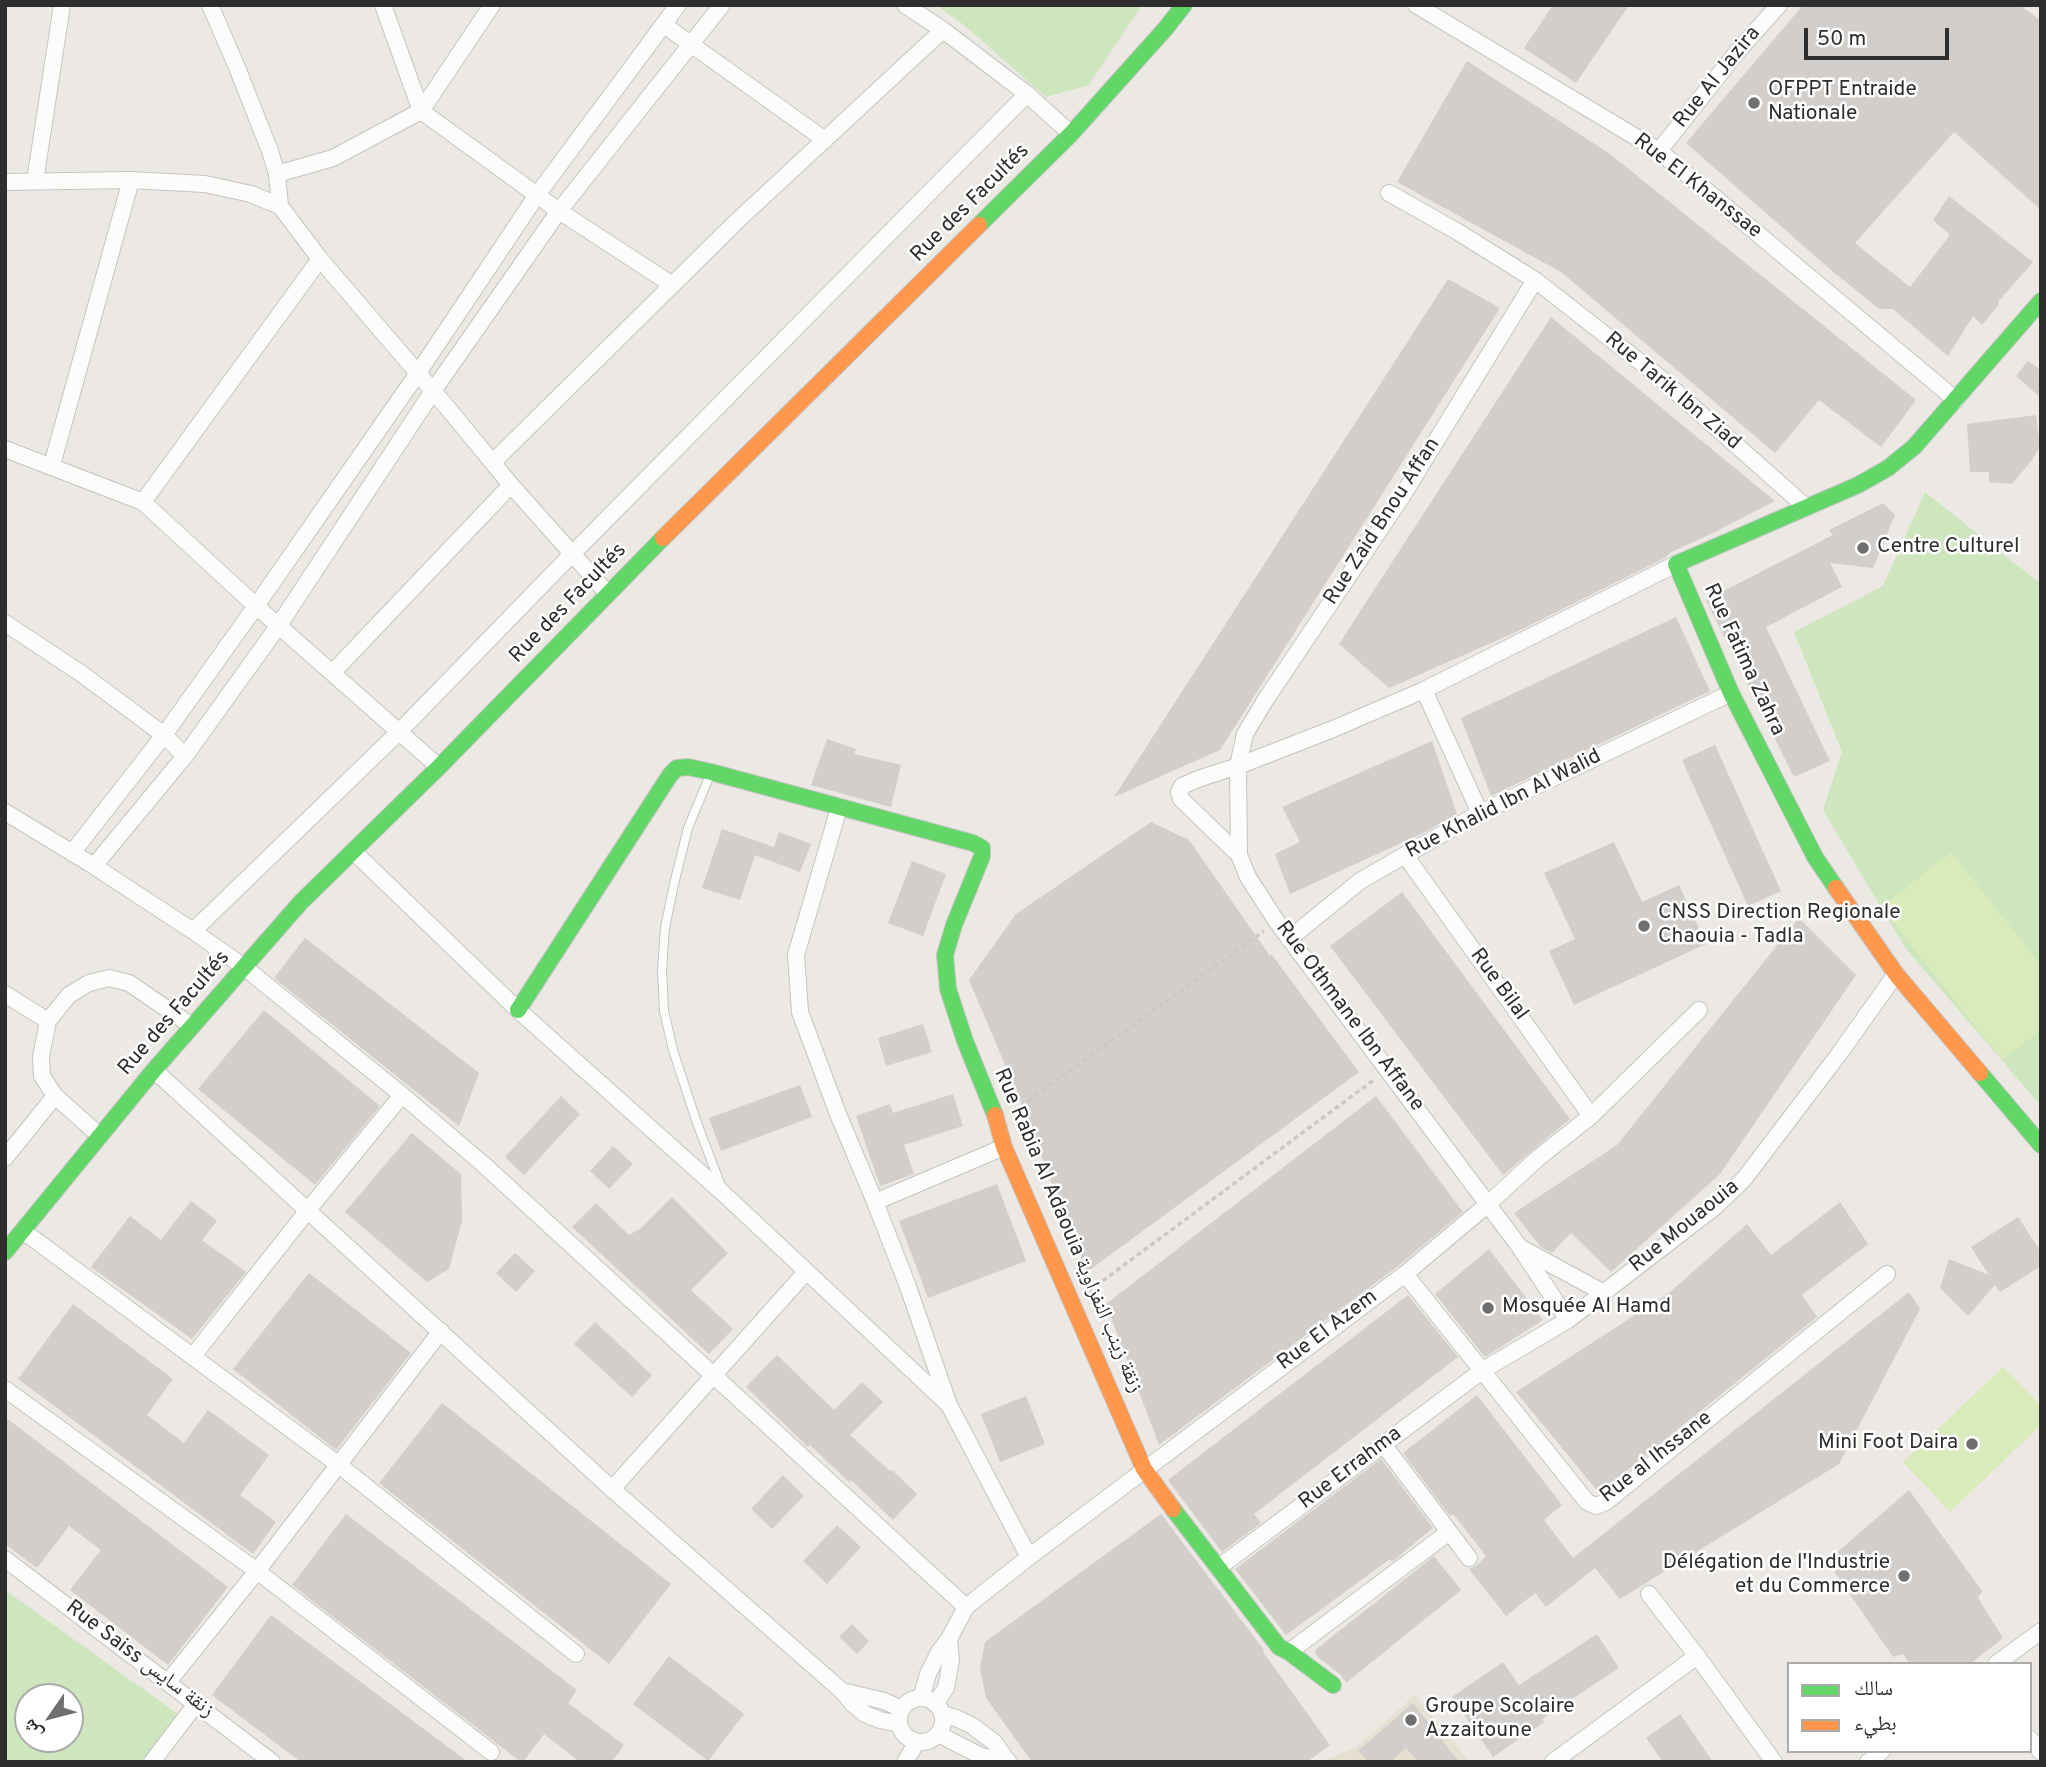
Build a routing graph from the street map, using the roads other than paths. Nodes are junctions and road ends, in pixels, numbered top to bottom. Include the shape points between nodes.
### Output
1 (62, 5) edge
2 (210, 5) edge
3 (383, 5) edge
4 (492, 5) edge
5 (678, 5) edge
6 (722, 5) edge
7 (905, 5) edge
8 (1184, 5) edge
9 (1416, 5) edge
10 (1779, 5) edge
11 (664, 24) junction
12 (943, 30) junction
13 (693, 44) junction
14 (1027, 94) junction
15 (421, 111) junction
16 (1071, 134) junction
17 (825, 140) junction
18 (1659, 151) junction
19 (277, 174) junction
20 (131, 180) junction
21 (35, 181) junction
22 (5, 182) edge
23 (1389, 193) dead end
24 (537, 195) junction
25 (280, 206) junction
26 (559, 211) junction
27 (320, 259) junction
28 (1535, 280) junction
29 (671, 284) junction
30 (2041, 301) edge
31 (418, 373) junction
32 (433, 391) junction
33 (1956, 400) junction
34 (5, 449) edge
35 (493, 462) junction
36 (52, 465) junction
37 (511, 485) junction
38 (143, 502) junction
39 (1806, 507) junction
40 (573, 553) junction
41 (1676, 564) junction
42 (608, 594) junction
43 (256, 606) junction
44 (5, 624) edge
45 (279, 625) junction
46 (333, 672) junction
47 (1424, 690) junction
48 (1731, 693) junction
49 (399, 732) junction
50 (164, 735) junction
51 (185, 756) junction
52 (1238, 766) junction
53 (439, 767) junction
54 (711, 772) junction
55 (839, 808) junction
56 (5, 812) edge
57 (1480, 813) junction
58 (353, 851) junction
59 (72, 853) junction
60 (1239, 855) junction
61 (1405, 855) junction
62 (94, 866) junction
63 (193, 931) junction
64 (1289, 939) junction
65 (244, 967) junction
66 (1896, 974) junction
67 (5, 994) edge
68 (518, 1010) junction
69 (1699, 1010) dead end
70 (48, 1021) junction
71 (192, 1026) junction
72 (153, 1070) junction
73 (402, 1095) junction
74 (55, 1096) junction
75 (1591, 1116) junction
76 (100, 1136) junction
77 (2041, 1145) edge
78 (1004, 1147) junction
79 (5, 1158) edge
80 (724, 1194) junction
81 (875, 1202) junction
82 (1487, 1205) junction
83 (308, 1210) junction
84 (23, 1231) junction
85 (1519, 1246) junction
86 (5, 1252) edge
87 (806, 1272) junction
88 (1405, 1274) junction
89 (1887, 1274) dead end
90 (1604, 1293) junction
91 (1568, 1320) junction
92 (441, 1331) junction
93 (193, 1356) junction
94 (1483, 1370) junction
95 (713, 1375) junction
96 (5, 1390) edge
97 (949, 1405) junction
98 (1383, 1444) junction
99 (339, 1465) junction
100 (1144, 1469) junction
101 (612, 1489) junction
102 (1449, 1532) junction
103 (1028, 1557) junction
104 (1469, 1558) dead end
105 (5, 1559) edge
106 (1218, 1568) junction
107 (257, 1571) junction
108 (1649, 1594) dead end
109 (966, 1606) junction
110 (2041, 1631) edge
111 (1289, 1652) junction
112 (576, 1654) dead end
113 (1697, 1656) junction
114 (1999, 1662) edge
115 (168, 1682) junction
116 (1333, 1685) dead end
117 (196, 1703) junction
118 (933, 1705) junction
119 (900, 1716) junction
120 (938, 1734) junction
121 (917, 1742) junction
122 (491, 1752) dead end
123 (1008, 1761) edge
124 (152, 1762) edge
125 (272, 1762) edge
126 (905, 1762) edge
127 (1553, 1762) edge
128 (1774, 1762) edge

1 - 21 street
2 - 19 street
3 - 15 street
4 - 15 street
5 - 11 street
6 - 13 street
7 - 12 street
8 - 16 street, Rue des Facultés
9 - 18 street, Rue El Khanssae
10 - 18 street, Rue Al Jazira
11 - 13 street
11 - 24 street
12 - 14 street
12 - 17 street
13 - 17 street
13 - 26 street
14 - 16 street
14 - 40 street
15 - 19 street via 333,158
15 - 24 street
16 - 42 street, Rue des Facultés
17 - 29 street
18 - 33 street, Rue El Khanssae
19 - 25 street
20 - 21 street
20 - 25 street via 205,184
20 - 36 street
21 - 22 street
23 - 28 street, Rue Tarik Ibn Ziad
24 - 26 street
24 - 31 street
25 - 27 street
26 - 29 street
26 - 32 street
27 - 31 street
27 - 38 street
28 - 39 street, Rue Tarik Ibn Ziad via 1658,376
28 - 52 street, Rue Zaid Bnou Affan via 1401,498 1266,699 1245,734
29 - 35 street
30 - 33 street
31 - 32 street
31 - 43 street
32 - 35 street
32 - 45 street
33 - 39 street via 1914,447 1888,468
34 - 36 street
35 - 37 street
36 - 38 street
37 - 40 street
37 - 46 street
38 - 43 street
39 - 41 street
40 - 42 street
40 - 49 street
41 - 47 street
41 - 48 street, Rue Fatima Zahra
42 - 53 street, Rue des Facultés
43 - 45 street
43 - 50 street
44 - 50 street
45 - 46 street
45 - 51 street
46 - 49 street
47 - 52 street
47 - 57 street
48 - 57 street, Rue Khalid Ibn Al Walid
48 - 66 street, Rue Fatima Zahra via 1815,856
49 - 53 street
49 - 63 street
50 - 51 street
50 - 59 street
51 - 62 street
52 - 60 street, Rue Othmane Ibn Affane
52 - 60 street via 1182,786 1179,792
53 - 58 street, Rue des Facultés
54 - 55 street
54 - 68 street via 688,767 677,768 670,775
54 - 80 lane via 688,828 674,884 662,970 664,1011 673,1050
55 - 78 street, Rue Rabia Al Adaouia زنقة زينب النفزاوية via 982,848 945,955 948,989
55 - 81 street via 796,955 800,1012
56 - 59 street
57 - 61 street, Rue Khalid Ibn Al Walid
58 - 65 street, Rue des Facultés
58 - 68 street
59 - 62 street
60 - 64 street, Rue Othmane Ibn Affane via 1248,877
61 - 64 street, Rue Khalid Ibn Al Walid via 1360,881
61 - 75 street, Rue Bilal
62 - 63 street
63 - 65 street
64 - 82 street, Rue Othmane Ibn Affane
65 - 71 street, Rue des Facultés
65 - 73 street
66 - 77 street, Rue Fatima Zahra
66 - 90 street, Rue Mouaouia via 1744,1179
67 - 70 street
68 - 80 street
69 - 75 street, Rue El Azem
70 - 71 street via 69,995 109,978 130,983
70 - 74 street via 42,1076
71 - 72 street, Rue des Facultés
72 - 76 street, Rue des Facultés
72 - 83 street
73 - 83 street
73 - 95 street
74 - 76 street
74 - 79 street
75 - 82 street, Rue El Azem
76 - 84 street, Rue des Facultés
78 - 81 street
78 - 100 street, Rue Rabia Al Adaouia زنقة زينب النفزاوية
80 - 87 street
81 - 97 street
82 - 85 street, Rue Othmane Ibn Affane
82 - 88 street, Rue El Azem
83 - 92 street
83 - 93 street
84 - 86 street, Rue des Facultés
84 - 93 street
85 - 90 street, Rue Othmane Ibn Affane
85 - 91 street, Rue Othmane Ibn Affane
87 - 95 street
87 - 97 street
88 - 94 street, Rue al Ihssane
88 - 100 street, Rue El Azem
89 - 94 street, Rue al Ihssane via 1596,1506 1587,1502
90 - 91 street, Rue Mouaouia
91 - 94 street, Rue Mouaouia
92 - 99 street
92 - 101 street
93 - 99 street
94 - 98 street, Rue Errahma
95 - 101 street
95 - 109 street
96 - 107 street
97 - 103 street
98 - 102 street
98 - 106 street, Rue Errahma
99 - 107 street
99 - 112 street
100 - 103 street, Rue El Azem
100 - 106 street, Rue Rabia Al Adaouia زنقة زينب النفزاوية
101 - 119 street via 865,1714 880,1720
102 - 104 street
102 - 111 street
103 - 109 street, Rue El Azem
105 - 115 street, Rue Saiss زنقة سايس
106 - 111 street, Rue Rabia Al Adaouia زنقة زينب النفزاوية via 1270,1637
107 - 115 street
107 - 122 street
108 - 113 street
109 - 118 street, Rue El Azem via 949,1639 946,1688
110 - 114 street
111 - 116 street, Rue Rabia Al Adaouia زنقة زينب النفزاوية
113 - 127 street
113 - 128 street
115 - 117 street, Rue Saiss زنقة سايس
117 - 124 street
117 - 125 street, Rue Saiss زنقة سايس
118 - 119 street via 910,1701
118 - 120 street via 942,1725
118 - 123 street via 995,1742
119 - 121 street via 903,1732
120 - 121 street
120 - 123 street via 981,1756
121 - 126 street

